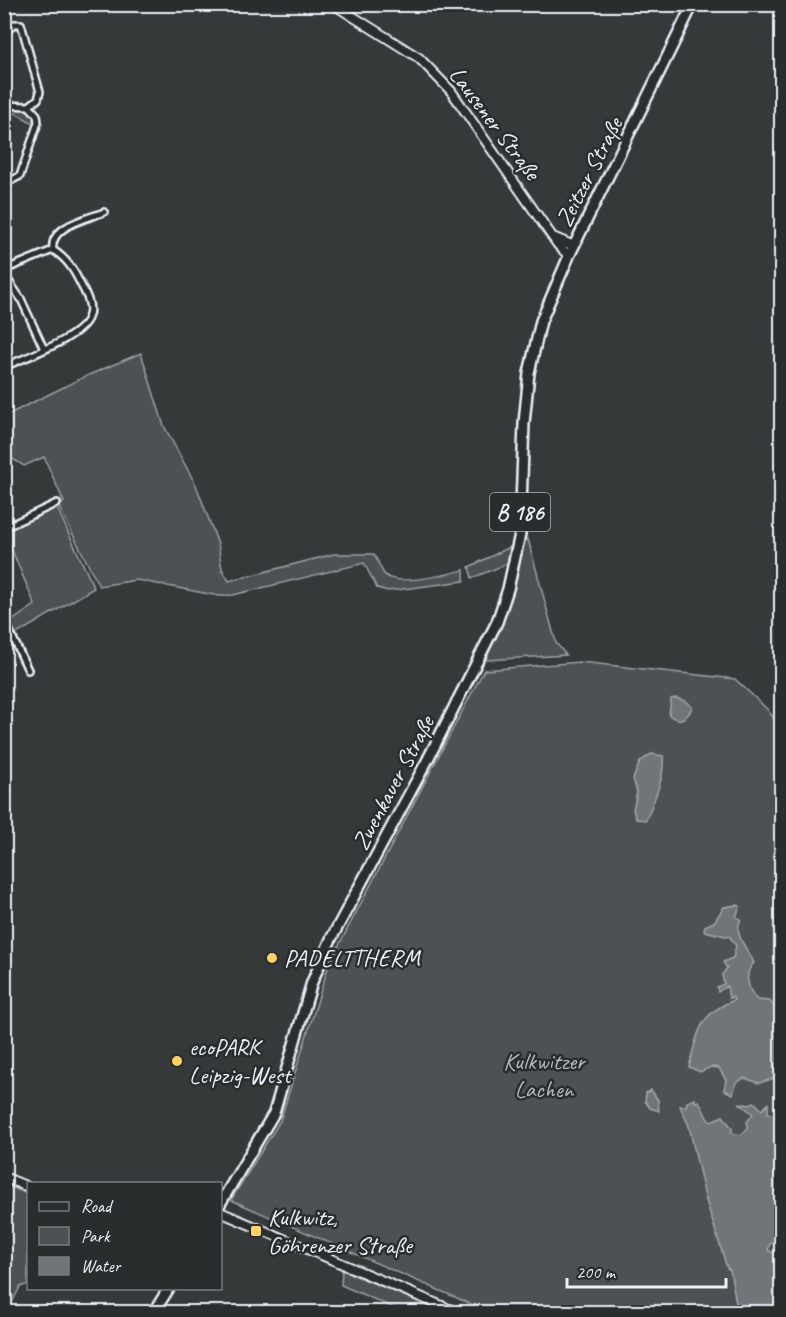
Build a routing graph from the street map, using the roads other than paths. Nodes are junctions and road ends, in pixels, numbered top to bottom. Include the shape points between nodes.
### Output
1 (333, 4) edge
2 (693, 4) edge
3 (4, 34) edge
4 (4, 105) edge
5 (29, 106) junction
6 (4, 184) edge
7 (104, 212) dead end
8 (555, 238) junction
9 (574, 246) junction
10 (53, 250) junction
11 (569, 256) junction
12 (4, 272) edge
13 (44, 349) junction
14 (532, 361) joint
15 (4, 367) edge
16 (57, 503) dead end
17 (4, 528) edge
18 (4, 619) edge
19 (28, 670) dead end
20 (4, 1176) edge
21 (27, 1186) edge
22 (222, 1201) edge
23 (222, 1213) edge
24 (168, 1290) edge
25 (154, 1312) edge
26 (456, 1312) edge

1 - 8 main road, Lausener Straße via 419,58 451,91
2 - 9 main road, Zeitzer Straße / B 186
3 - 5 street via 19,23 40,92
4 - 5 street
5 - 6 street via 38,122 32,143 20,176
7 - 10 street via 58,231 53,238
8 - 9 main road
8 - 11 main road, Lausener Straße
9 - 11 main road, Zeitzer Straße / B 186
10 - 12 street
10 - 13 street via 72,267 90,308 84,327
11 - 14 main road, Zeitzer Straße / B 186 via 541,321
12 - 13 street
13 - 15 street
14 - 22 main road, Zwenkauer Straße / B 186 via 522,451 520,534 504,605 476,666 331,939 309,990 282,1093
16 - 17 street
18 - 19 street
20 - 21 main road
23 - 26 main road
24 - 25 main road

